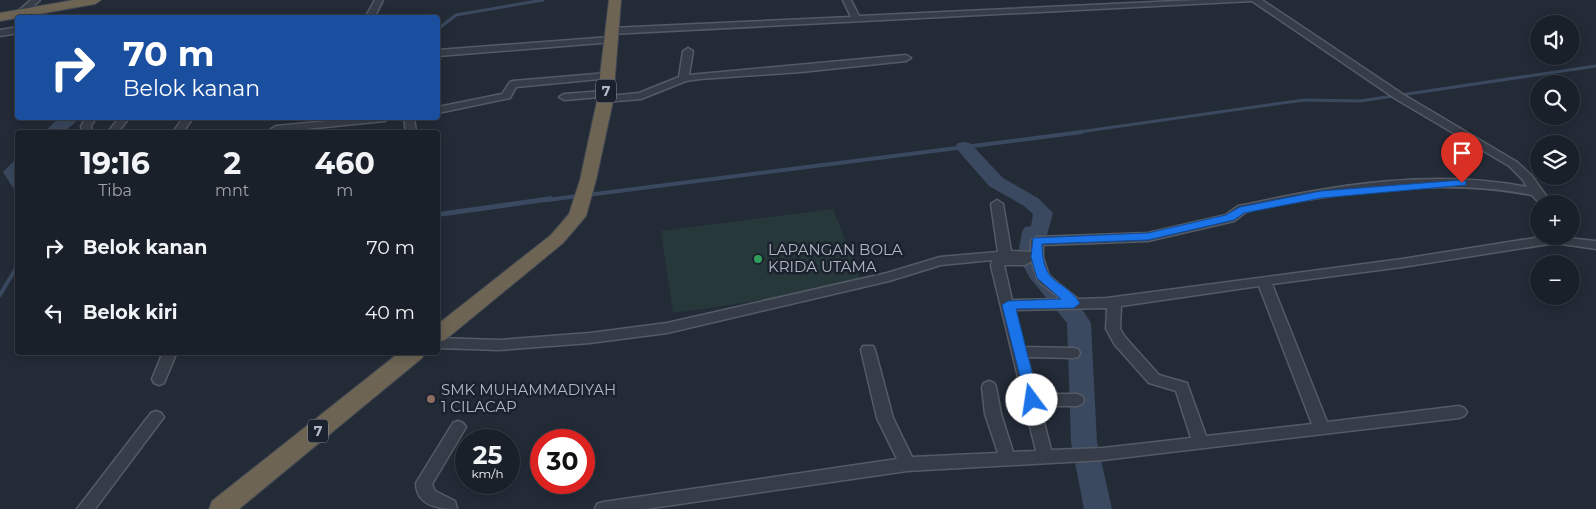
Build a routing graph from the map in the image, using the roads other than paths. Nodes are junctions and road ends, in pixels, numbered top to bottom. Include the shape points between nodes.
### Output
1 (36, 0) edge
2 (95, 0) edge
3 (379, 0) edge
4 (615, 0) edge
5 (847, 0) edge
6 (1249, 0) edge
7 (1256, 0) edge
8 (1217, 1) edge
9 (54, 8) joint
10 (20, 14) junction
11 (371, 15) edge
12 (0, 17) edge
13 (856, 19) junction
14 (15, 30) edge
15 (0, 32) edge
16 (611, 36) junction
17 (688, 51) dead end
18 (440, 52) edge
19 (906, 58) dead end
20 (607, 76) junction
21 (684, 79) junction
22 (564, 97) dead end
23 (605, 97) junction
24 (440, 110) edge
25 (122, 120) edge
26 (368, 120) edge
27 (115, 130) edge
28 (283, 130) edge
29 (1536, 192) junction
30 (1538, 195) edge
31 (997, 204) dead end
32 (1580, 241) edge
33 (1530, 243) edge
34 (1593, 244) edge
35 (1005, 255) junction
36 (1031, 258) junction
37 (1264, 281) junction
38 (1114, 302) junction
39 (1072, 303) junction
40 (1008, 305) junction
41 (440, 333) edge
42 (440, 343) edge
43 (868, 350) dead end
44 (1020, 352) junction
45 (1073, 353) dead end
46 (169, 355) edge
47 (412, 355) edge
48 (159, 379) dead end
49 (989, 387) dead end
50 (1032, 400) junction
51 (1077, 400) dead end
52 (1459, 412) dead end
53 (156, 417) dead end
54 (458, 427) dead end
55 (1322, 429) junction
56 (1200, 443) junction
57 (1045, 457) junction
58 (1008, 460) junction
59 (908, 464) junction
60 (85, 509) edge
61 (221, 509) edge
62 (449, 509) edge
63 (603, 509) edge

1 - 10 street
2 - 9 highway
3 - 11 street
4 - 16 highway, 7
5 - 13 street
6 - 8 street
7 - 29 street via 1381,85 1513,164 1527,177
8 - 13 street
9 - 10 highway
10 - 12 highway
13 - 16 street
14 - 15 street
16 - 18 street
16 - 20 highway, 7
17 - 21 street
19 - 21 street
20 - 23 highway, 7
20 - 24 street via 513,84 497,104
21 - 23 street via 641,96
22 - 23 street
23 - 41 highway, 7 via 582,204 573,221 557,239
25 - 27 street
26 - 28 street
29 - 30 street
29 - 36 street via 1503,185 1462,183 1321,194 1240,210 1230,218 1148,237 1037,240
31 - 35 street
32 - 34 street
33 - 37 street via 1402,264
35 - 36 street
35 - 42 street via 940,261 889,277 667,328 500,345
36 - 39 street via 1043,278
36 - 40 street via 997,262
37 - 38 street
37 - 55 street
38 - 39 street
38 - 56 street via 1113,329 1120,341 1154,380 1182,386
39 - 40 street
40 - 44 street
43 - 59 street via 885,418
44 - 45 street
44 - 50 street
46 - 48 street
47 - 61 highway, 7
49 - 58 street via 993,414
50 - 51 street
50 - 57 street
52 - 55 street
53 - 60 street
54 - 62 street via 424,483 424,491
55 - 56 street
56 - 57 street
57 - 58 street
58 - 59 street
59 - 63 street

